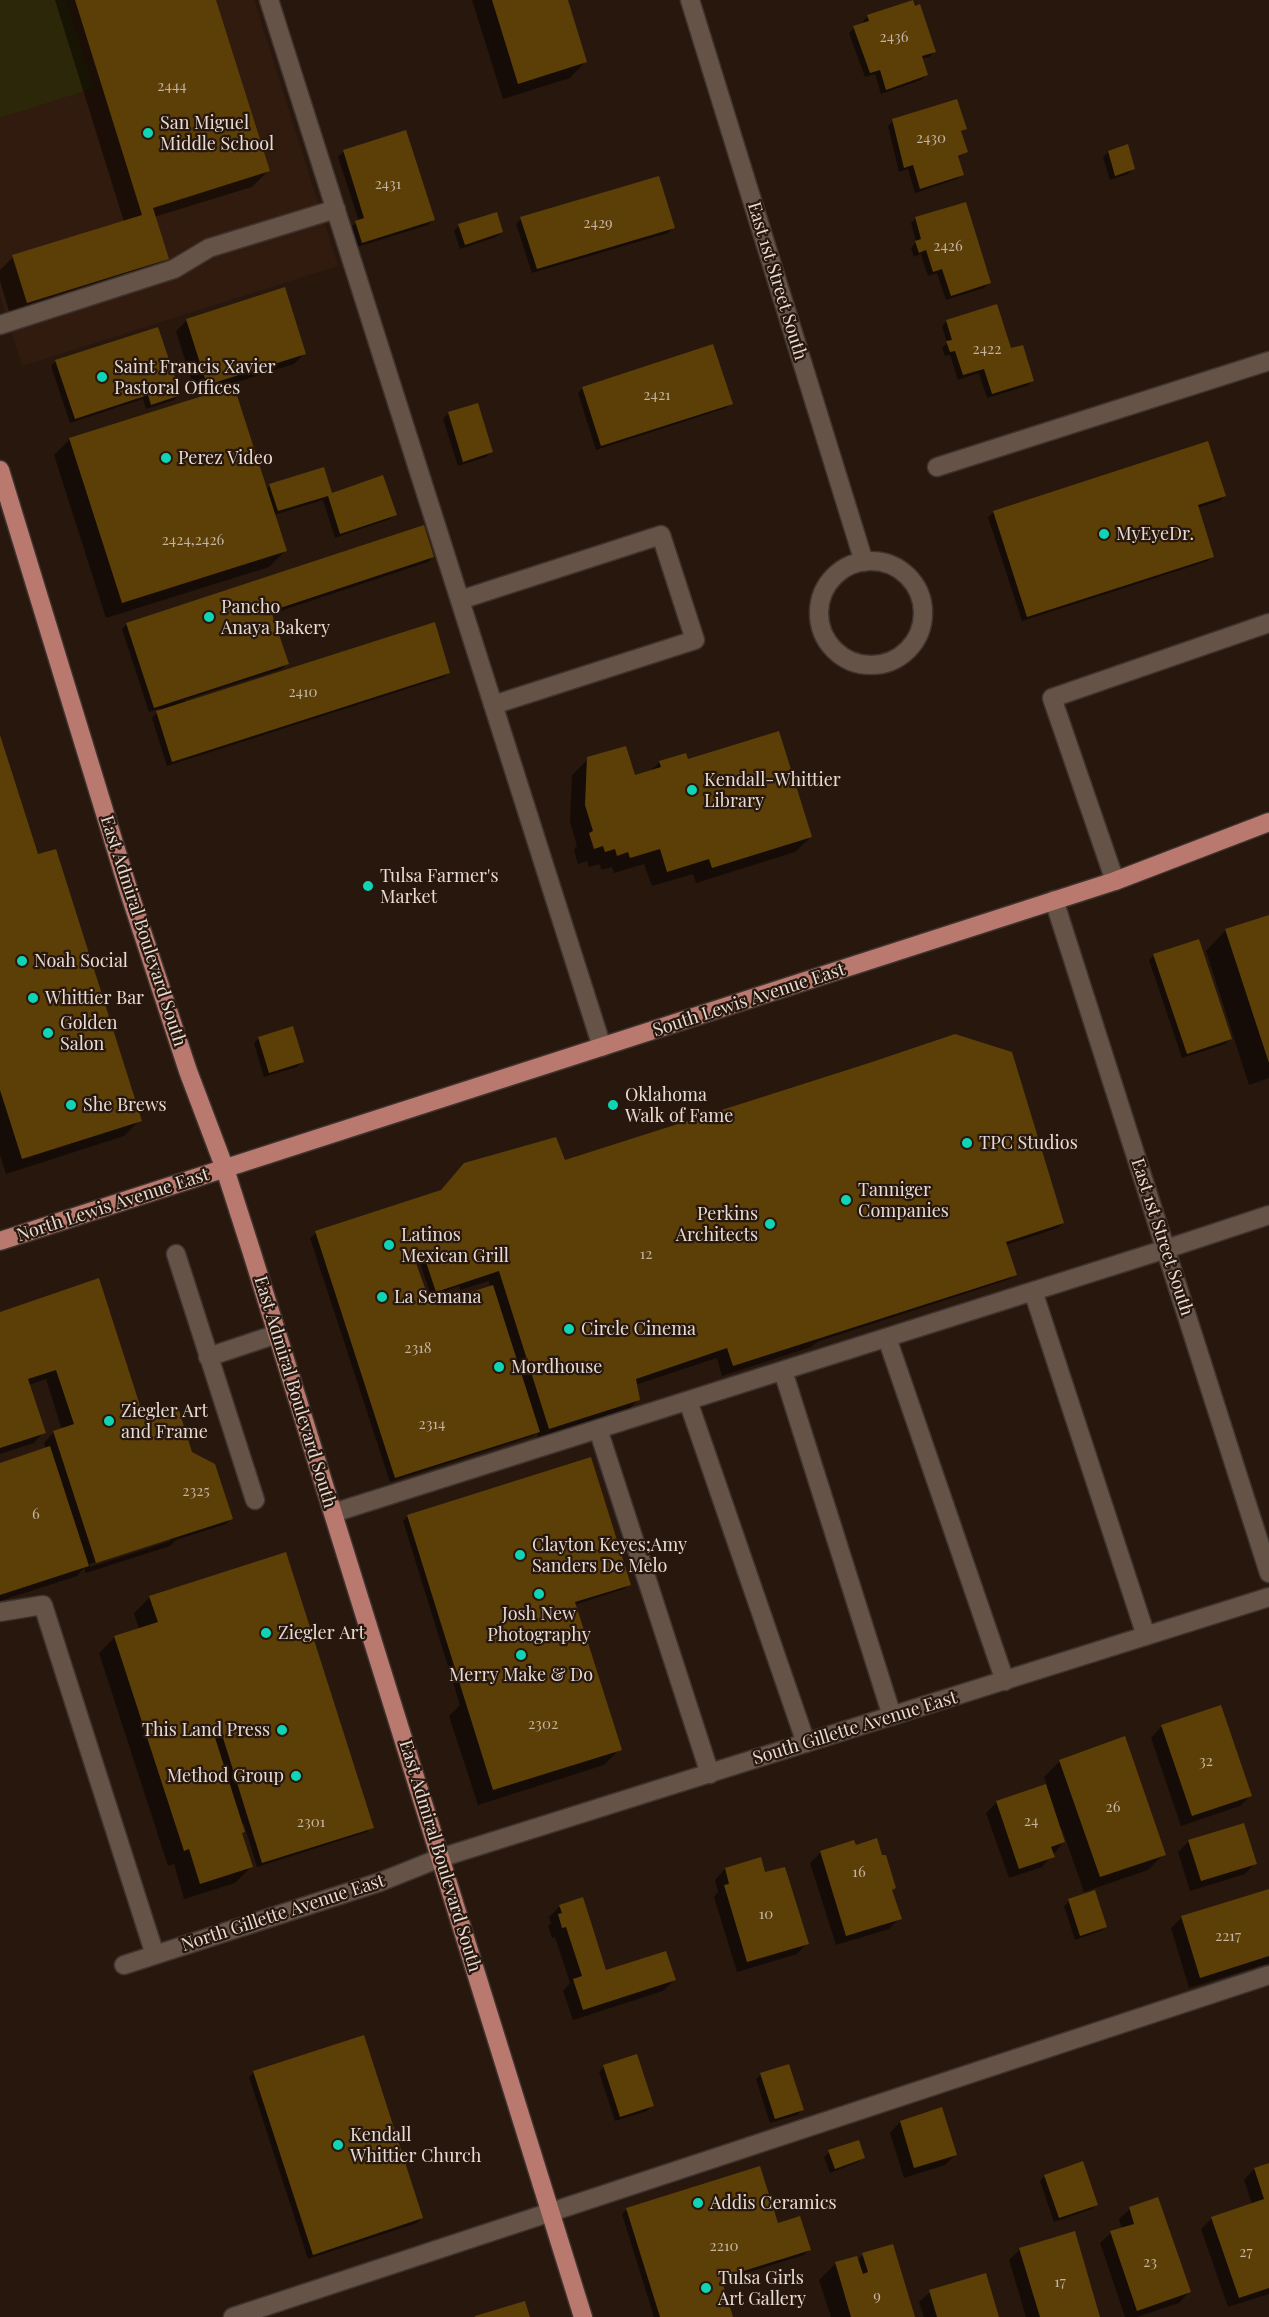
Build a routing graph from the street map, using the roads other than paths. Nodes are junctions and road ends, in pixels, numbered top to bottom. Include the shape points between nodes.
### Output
1 (269, 0) edge
2 (690, 0) edge
3 (336, 209) junction
4 (0, 325) edge
5 (1269, 361) edge
6 (937, 467) dead end
7 (0, 470) edge
8 (864, 562) junction
9 (460, 600) junction
10 (1269, 623) edge
11 (493, 705) junction
12 (1269, 822) edge
13 (1114, 881) junction
14 (1054, 900) junction
15 (602, 1047) junction
16 (225, 1169) junction
17 (1269, 1215) edge
18 (0, 1241) edge
19 (1166, 1249) junction
20 (176, 1254) dead end
21 (1034, 1291) junction
22 (277, 1334) junction
23 (887, 1338) junction
24 (208, 1357) junction
25 (783, 1371) junction
26 (688, 1401) junction
27 (598, 1429) junction
28 (255, 1500) dead end
29 (333, 1513) junction
30 (1269, 1573) edge
31 (1269, 1597) edge
32 (0, 1612) edge
33 (1146, 1636) junction
34 (1005, 1681) junction
35 (892, 1716) junction
36 (806, 1743) junction
37 (710, 1774) junction
38 (440, 1858) junction
39 (155, 1955) junction
40 (124, 1965) dead end
41 (1269, 1975) edge
42 (551, 2214) junction
43 (233, 2317) edge
44 (583, 2317) edge

1 - 3 street
2 - 8 street, East 1st Street South
3 - 4 street via 209,248 174,269
3 - 9 street
5 - 6 street
7 - 16 main road, East Admiral Boulevard South via 129,892
8 - 8 street via 846,568 831,581 821,601 820,621 827,639 842,656 860,664 885,663 906,653 918,638 923,619 921,599 913,582 898,569
9 - 11 street
9 - 11 street via 661,535 694,640
10 - 13 street via 1052,698
11 - 15 street
12 - 13 main road, South Lewis Avenue East
13 - 14 main road, South Lewis Avenue East
14 - 15 main road, South Lewis Avenue East
14 - 19 street, East 1st Street South
15 - 16 main road, South Lewis Avenue East
16 - 18 main road, North Lewis Avenue East
16 - 22 main road, East Admiral Boulevard South
17 - 19 street
19 - 21 street
19 - 30 street, East 1st Street South
20 - 24 street
21 - 23 street
21 - 33 street
22 - 24 street
22 - 29 main road, East Admiral Boulevard South
23 - 25 street
23 - 34 street
24 - 28 street
25 - 26 street
25 - 35 street
26 - 27 street
26 - 36 street
27 - 29 street
27 - 37 street
29 - 38 main road, East Admiral Boulevard South
31 - 33 street, South Gillette Avenue East
32 - 39 street via 43,1605
33 - 34 street, South Gillette Avenue East
34 - 35 street, South Gillette Avenue East
35 - 36 street, South Gillette Avenue East
36 - 37 street, South Gillette Avenue East
37 - 38 street, South Gillette Avenue East
38 - 39 street, North Gillette Avenue East via 380,1882
38 - 42 main road, East Admiral Boulevard South
39 - 40 street, North Gillette Avenue East
41 - 42 street
42 - 43 street
42 - 44 main road, East Admiral Boulevard South

